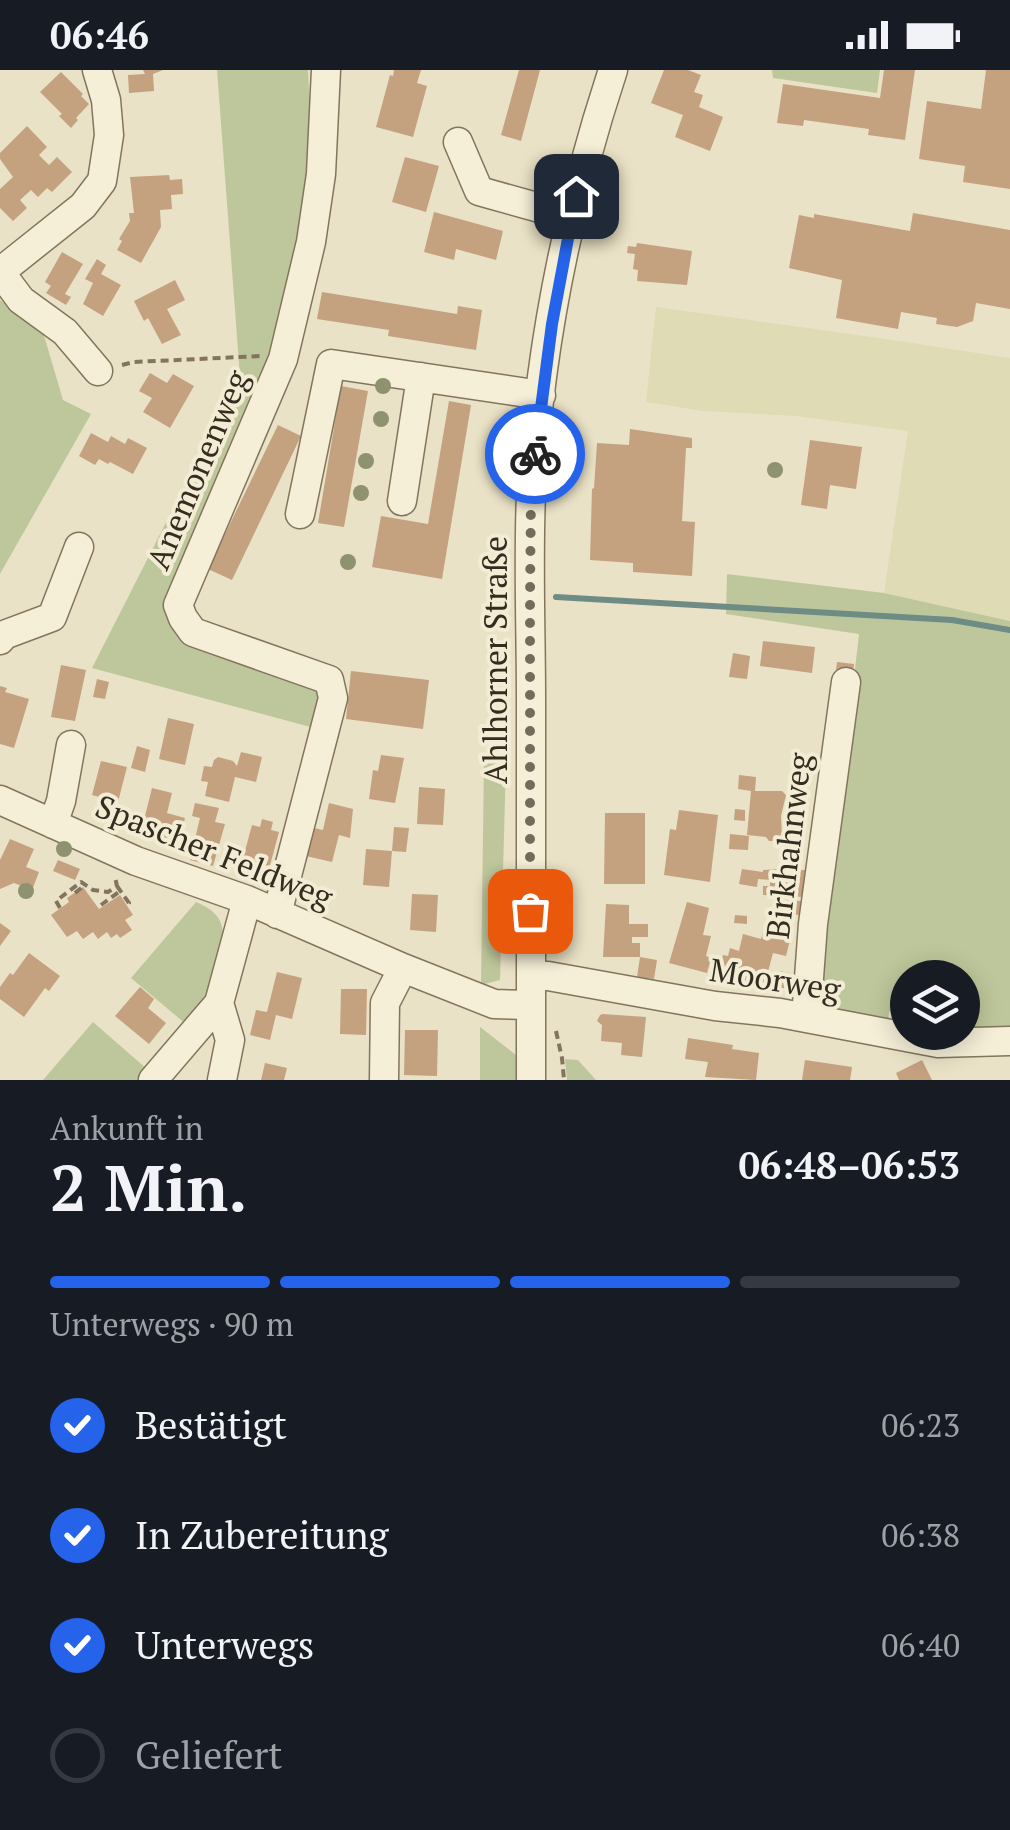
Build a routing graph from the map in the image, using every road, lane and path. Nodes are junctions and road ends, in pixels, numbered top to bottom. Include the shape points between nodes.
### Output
1 (98, 70) edge
2 (326, 70) edge
3 (614, 70) edge
4 (458, 142) dead end
5 (572, 217) junction
6 (0, 272) edge
7 (254, 354) dead end
8 (134, 362) dead end
9 (98, 370) dead end
10 (422, 377) junction
11 (541, 395) junction
12 (402, 501) dead end
13 (300, 514) dead end
14 (79, 547) dead end
15 (0, 640) edge
16 (846, 682) dead end
17 (71, 746) dead end
18 (0, 800) edge
19 (53, 824) junction
20 (120, 854) junction
21 (85, 885) junction
22 (119, 889) junction
23 (74, 893) dead end
24 (247, 900) junction
25 (101, 905) dead end
26 (127, 905) dead end
27 (60, 908) dead end
28 (278, 914) junction
29 (403, 968) junction
30 (531, 976) junction
31 (220, 1004) junction
32 (530, 1006) junction
33 (806, 1018) junction
34 (1010, 1041) edge
35 (153, 1080) edge
36 (222, 1080) edge
37 (384, 1080) edge
38 (531, 1080) edge

1 - 6 street via 109,136 102,181 83,206
2 - 28 street, Anemonenweg via 311,242 283,359 178,605 193,632 329,680 333,698
3 - 5 street, Ahlhorner Straße
4 - 5 street via 479,191
5 - 11 street, Ahlhorner Straße
6 - 9 street
7 - 8 path
10 - 11 street
10 - 12 street
10 - 13 street via 331,364
11 - 30 street, Ahlhorner Straße via 531,494
14 - 15 street via 52,618
16 - 33 street, Birkhahnweg
17 - 19 street
18 - 19 street, Spascher Feldweg
19 - 20 street, Spascher Feldweg
20 - 22 path via 114,866
20 - 24 street, Spascher Feldweg
21 - 22 path
21 - 23 path
21 - 27 path via 80,882 56,901
22 - 25 path
22 - 26 path
24 - 28 street, Spascher Feldweg
24 - 31 street
28 - 29 street, Spascher Feldweg
29 - 32 street, Spascher Feldweg via 494,1004
29 - 37 street via 385,1003
30 - 32 street, Ahlhorner Straße
30 - 33 street, Moorweg
31 - 35 street
31 - 36 street via 230,1040
32 - 38 street, Ahlhorner Straße
33 - 34 street, Moorweg via 938,1043

